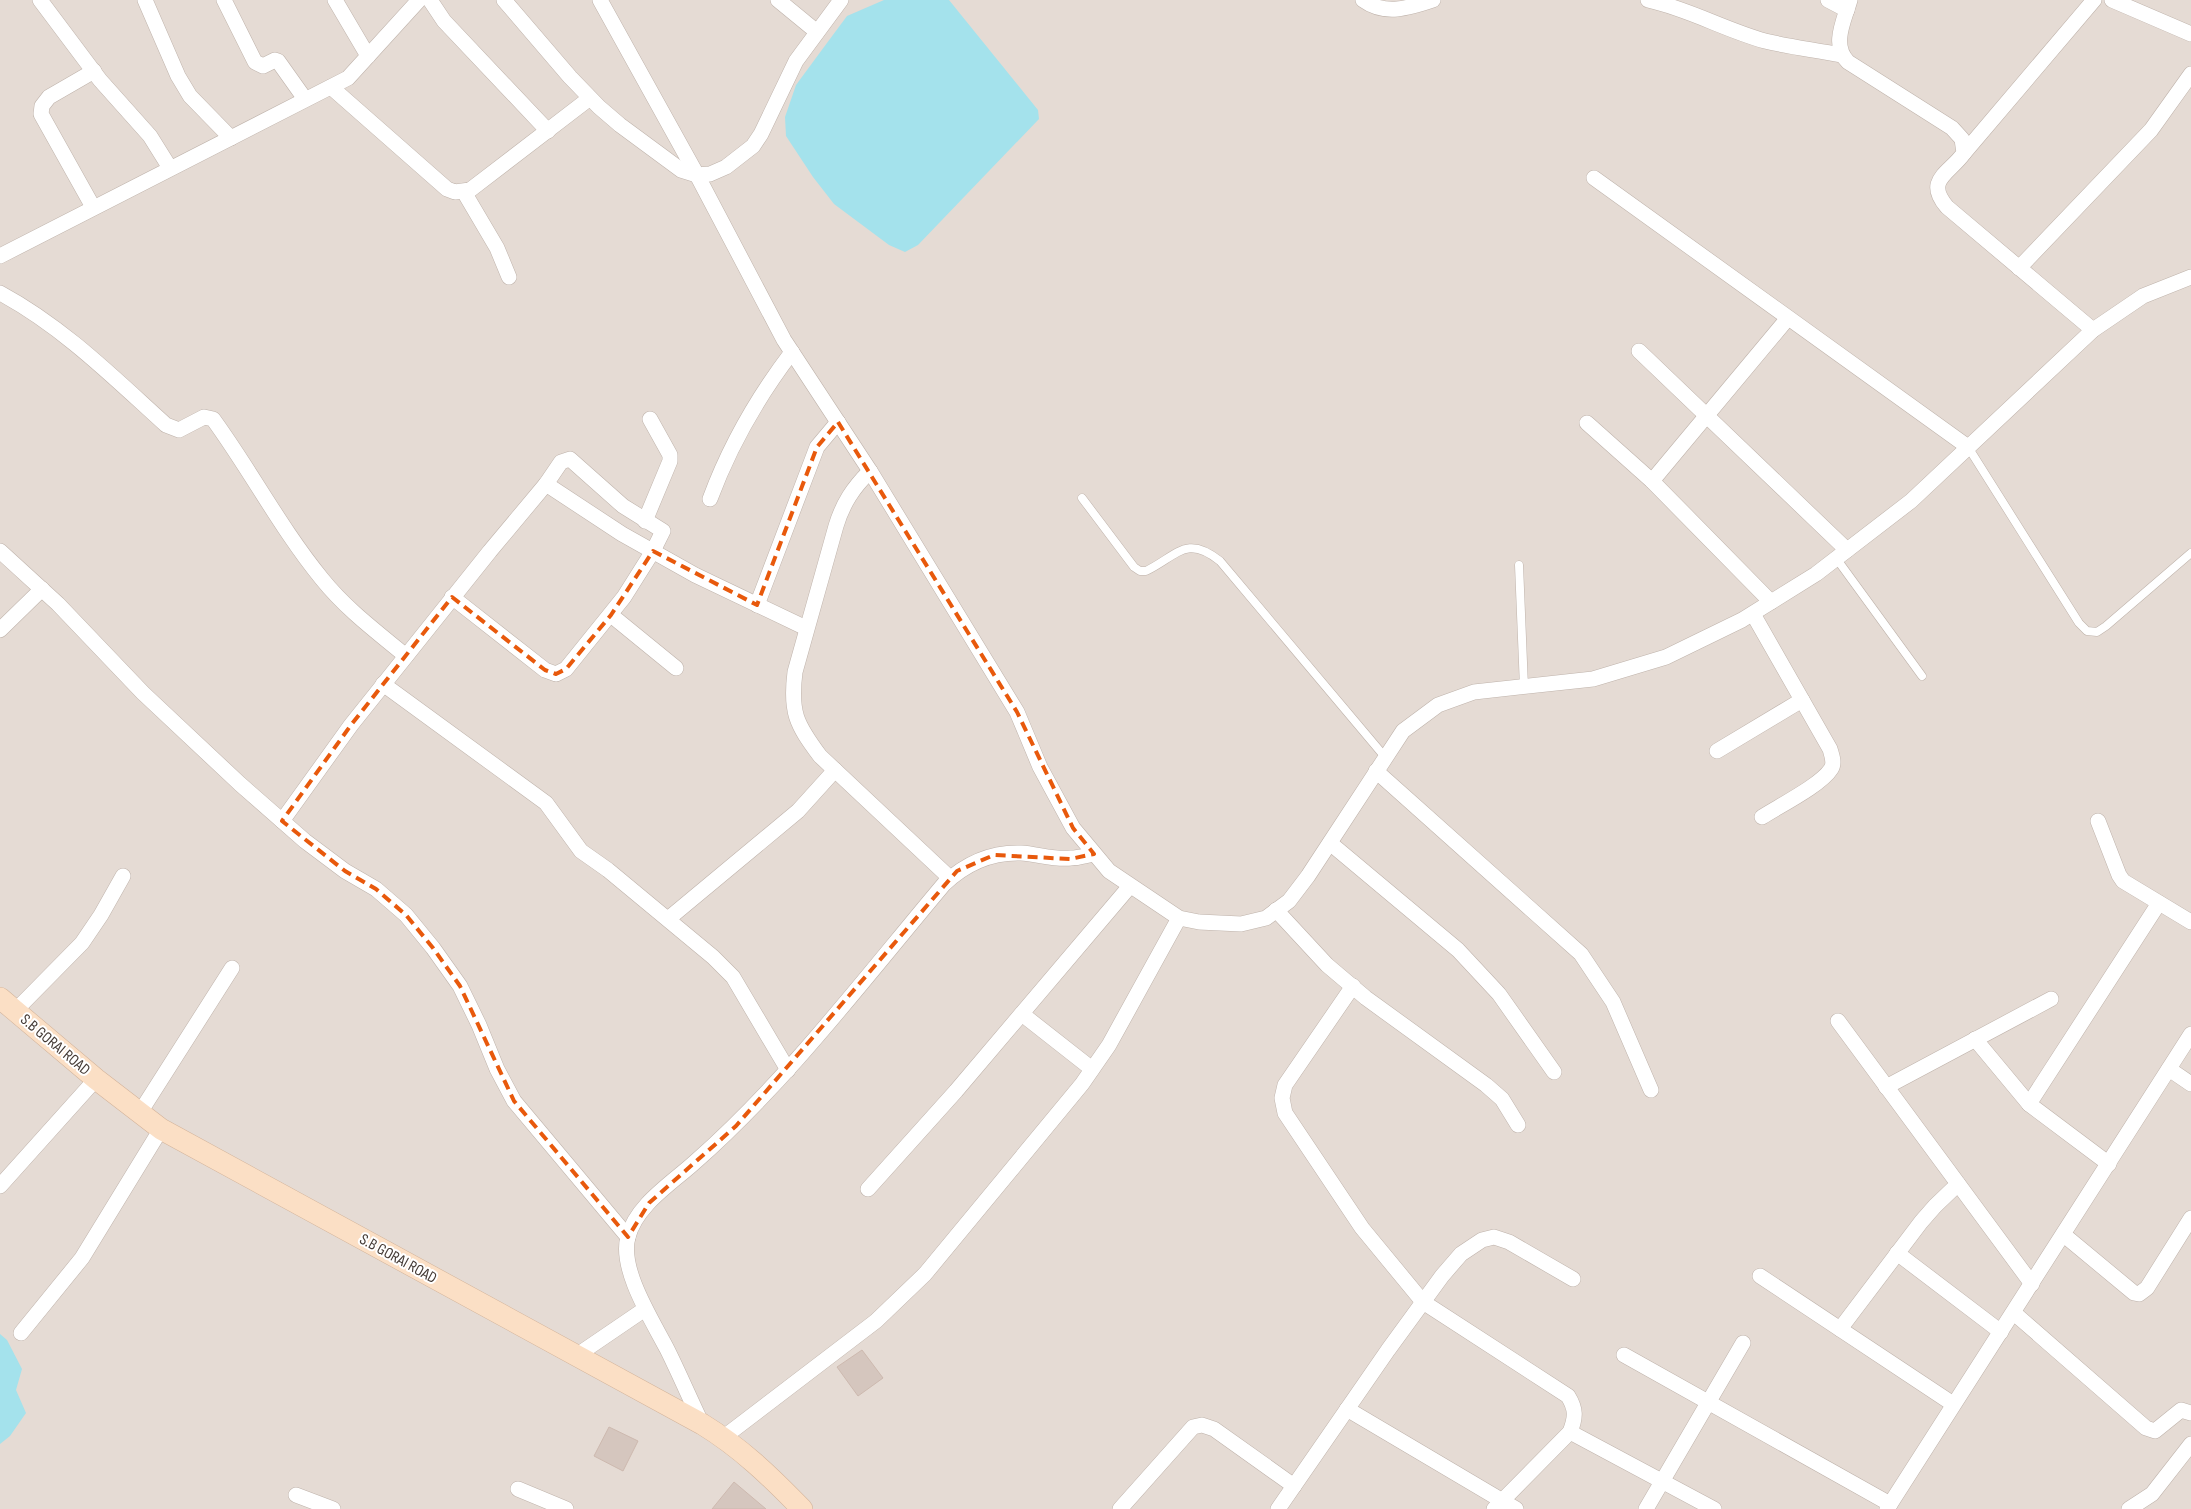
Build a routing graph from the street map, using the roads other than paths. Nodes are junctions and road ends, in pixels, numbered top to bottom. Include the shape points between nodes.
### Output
1 (40, 0) edge
2 (146, 0) edge
3 (224, 0) edge
4 (335, 0) edge
5 (419, 0) edge
6 (430, 0) edge
7 (504, 0) edge
8 (600, 0) edge
9 (778, 0) edge
10 (841, 0) edge
11 (1363, 0) edge
12 (1433, 0) edge
13 (1648, 0) edge
14 (1828, 0) edge
15 (2094, 0) edge
16 (2112, 0) edge
17 (1849, 5) edge
18 (817, 32) junction
19 (2191, 34) edge
20 (1841, 55) junction
21 (368, 56) junction
22 (94, 71) junction
23 (2191, 74) edge
24 (331, 87) junction
25 (590, 98) junction
26 (305, 99) junction
27 (548, 131) junction
28 (231, 138) junction
29 (1964, 153) junction
30 (170, 168) junction
31 (697, 175) junction
32 (1594, 178) dead end
33 (464, 192) junction
34 (93, 207) junction
35 (0, 256) edge
36 (2019, 268) junction
37 (509, 277) dead end
38 (2191, 277) edge
39 (0, 293) edge
40 (1788, 318) junction
41 (2093, 330) junction
42 (1639, 351) dead end
43 (792, 352) junction
44 (1707, 415) junction
45 (650, 419) dead end
46 (838, 422) junction
47 (1587, 423) dead end
48 (1968, 447) junction
49 (870, 471) junction
50 (1652, 481) junction
51 (546, 484) junction
52 (710, 498) dead end
53 (1082, 498) dead end
54 (645, 520) junction
55 (0, 551) edge
56 (653, 551) junction
57 (2191, 553) edge
58 (1841, 554) junction
59 (1519, 565) dead end
60 (42, 589) junction
61 (452, 597) junction
62 (1771, 602) junction
63 (756, 605) junction
64 (1753, 614) junction
65 (611, 615) junction
66 (806, 628) junction
67 (0, 630) edge
68 (406, 656) junction
69 (676, 668) dead end
70 (1922, 676) dead end
71 (383, 684) junction
72 (1524, 687) junction
73 (1802, 700) junction
74 (1717, 751) dead end
75 (1385, 758) junction
76 (835, 770) junction
77 (1376, 771) junction
78 (1762, 817) dead end
79 (2098, 821) dead end
80 (282, 822) junction
81 (1330, 843) junction
82 (1094, 854) junction
83 (123, 876) dead end
84 (950, 878) junction
85 (1130, 886) junction
86 (2159, 903) junction
87 (1276, 910) junction
88 (1179, 918) junction
89 (668, 919) junction
90 (2191, 922) edge
91 (232, 968) dead end
92 (1352, 986) junction
93 (2051, 999) dead end
94 (7, 1005) edge
95 (1022, 1014) junction
96 (1838, 1021) dead end
97 (2191, 1034) edge
98 (1975, 1039) junction
99 (1092, 1069) junction
100 (2169, 1069) junction
101 (788, 1070) junction
102 (1554, 1072) dead end
103 (96, 1079) junction
104 (2191, 1084) edge
105 (1886, 1086) junction
106 (1651, 1090) dead end
107 (2029, 1104) junction
108 (139, 1114) junction
109 (1518, 1125) dead end
110 (161, 1129) junction
111 (2109, 1164) junction
112 (1958, 1184) junction
113 (0, 1186) edge
114 (868, 1189) dead end
115 (2191, 1218) edge
116 (2064, 1235) junction
117 (628, 1237) junction
118 (1898, 1253) junction
119 (1760, 1276) dead end
120 (1574, 1279) dead end
121 (2032, 1284) junction
122 (1423, 1302) junction
123 (645, 1309) junction
124 (2014, 1312) junction
125 (1840, 1329) junction
126 (2001, 1332) junction
127 (21, 1333) dead end
128 (1743, 1343) dead end
129 (1624, 1355) dead end
130 (576, 1356) junction
131 (1710, 1403) junction
132 (1953, 1404) junction
133 (1347, 1410) junction
134 (2191, 1413) edge
135 (702, 1424) junction
136 (1570, 1432) junction
137 (724, 1437) junction
138 (2191, 1444) edge
139 (1663, 1481) junction
140 (1294, 1486) junction
141 (518, 1490) dead end
142 (296, 1495) dead end
143 (1499, 1505) edge
144 (1284, 1507) edge
145 (1889, 1507) edge
146 (333, 1509) edge
147 (566, 1509) edge
148 (802, 1509) edge
149 (1120, 1509) edge
150 (1516, 1509) edge
151 (1646, 1509) edge
152 (1714, 1509) edge
153 (2130, 1509) edge

1 - 22 street
2 - 28 street via 178,76 190,96
3 - 26 street via 255,62 263,66 278,61
4 - 21 street
5 - 21 street
6 - 27 street via 462,40
7 - 25 street
8 - 31 street
9 - 18 street
10 - 18 street
11 - 12 street via 1381,9 1394,9
13 - 20 street via 1765,41
14 - 17 street
15 - 29 street
16 - 19 street
17 - 20 street via 1838,45
18 - 31 street via 796,61 753,146 726,167
20 - 29 street via 1952,128 1962,139
21 - 24 street via 348,78
22 - 30 street via 150,136
22 - 34 street via 49,97 42,106 41,114
23 - 36 street via 2151,130
24 - 26 street
24 - 33 street via 447,188
25 - 27 street
25 - 31 street via 655,152 681,170
26 - 28 street
27 - 33 street
28 - 30 street
29 - 36 street via 1939,178 1936,188 1940,198
30 - 34 street
31 - 43 street
32 - 40 street
33 - 37 street via 497,248
34 - 35 street
36 - 41 street
38 - 41 street via 2143,296
39 - 68 street via 32,310 60,332 166,426 179,430 204,417 213,419 322,580 347,608
40 - 44 street
40 - 48 street
41 - 48 street
42 - 44 street
43 - 46 street
43 - 52 street via 740,429
44 - 50 street
44 - 58 street
45 - 54 street via 670,455 670,461
46 - 49 street
46 - 63 street via 817,447
47 - 50 street
48 - 57 lane via 2079,624 2087,631 2097,632 2106,626
48 - 58 street via 1910,501
49 - 66 street via 842,505
49 - 82 street via 1017,712 1040,767 1073,828
50 - 62 street
51 - 54 street via 561,462 570,459 623,506
51 - 56 street
51 - 61 street
53 - 75 lane via 1140,571 1146,572 1183,550 1196,547 1220,561
54 - 56 street via 662,531
55 - 60 street
56 - 63 street
56 - 65 street
58 - 62 street
58 - 70 lane
59 - 72 lane
60 - 67 street
60 - 80 street via 179,728
61 - 65 street via 545,670 556,674 566,669
61 - 68 street
62 - 64 street
63 - 66 street
64 - 72 street via 1666,657 1593,679
64 - 73 street
65 - 69 street
66 - 76 street via 792,694 795,716 810,743
68 - 71 street
71 - 80 street
71 - 89 street via 546,803 581,851
72 - 75 street via 1474,692 1438,706 1403,732
73 - 74 street
73 - 78 street via 1830,749 1832,767 1817,782
75 - 77 street
76 - 84 street
76 - 89 street via 798,811
77 - 81 street
77 - 106 street via 1581,954 1613,1002
79 - 86 street via 2119,875
80 - 117 street via 337,865 382,894 406,915 434,948 460,986 514,1101
81 - 87 street via 1289,902
81 - 102 street via 1458,950 1498,994
82 - 84 street via 1070,858 1020,853 994,855 971,864
82 - 85 street via 1109,872
83 - 94 street via 82,943
84 - 101 street
85 - 88 street
85 - 95 street
86 - 90 street
86 - 107 street
87 - 88 street via 1266,918 1241,924
87 - 92 street via 1327,965
88 - 99 street via 1109,1045
89 - 101 street via 733,977
91 - 108 street
92 - 109 street via 1486,1085 1502,1100
92 - 122 street via 1286,1085 1282,1098 1285,1113 1362,1228
93 - 98 street
94 - 103 street, S.B GORAI ROAD
95 - 99 street
95 - 114 street
96 - 105 street
97 - 100 street
98 - 105 street
98 - 107 street
99 - 137 street via 925,1274 876,1322
100 - 104 street
100 - 111 street
101 - 117 street via 736,1126 649,1203
103 - 108 street, S.B GORAI ROAD
103 - 113 street
105 - 112 street
107 - 111 street
108 - 110 street, S.B GORAI ROAD
110 - 127 street via 82,1258
110 - 130 street, S.B GORAI ROAD
111 - 116 street
112 - 118 street via 1935,1206
112 - 121 street
115 - 116 street via 2147,1288 2139,1294
116 - 121 street
117 - 123 street via 627,1261
118 - 125 street
118 - 126 street
119 - 125 street
120 - 122 street via 1509,1242 1494,1237 1482,1240 1461,1254
121 - 124 street
122 - 133 street
122 - 136 street via 1568,1396 1575,1407 1575,1420
123 - 130 street
123 - 135 street
124 - 126 street
124 - 134 street via 2146,1428 2155,1431 2181,1410
125 - 132 street
126 - 132 street
128 - 131 street
129 - 131 street
130 - 135 street, S.B GORAI ROAD
131 - 139 street
131 - 145 street
132 - 145 street
133 - 140 street
133 - 143 street
135 - 137 street, S.B GORAI ROAD
136 - 139 street
136 - 143 street
137 - 148 street, S.B GORAI ROAD via 763,1469
138 - 153 street via 2152,1494
139 - 151 street
139 - 152 street
140 - 144 street
140 - 149 street via 1214,1429 1202,1425 1193,1427
141 - 147 street
142 - 146 street
143 - 150 street

